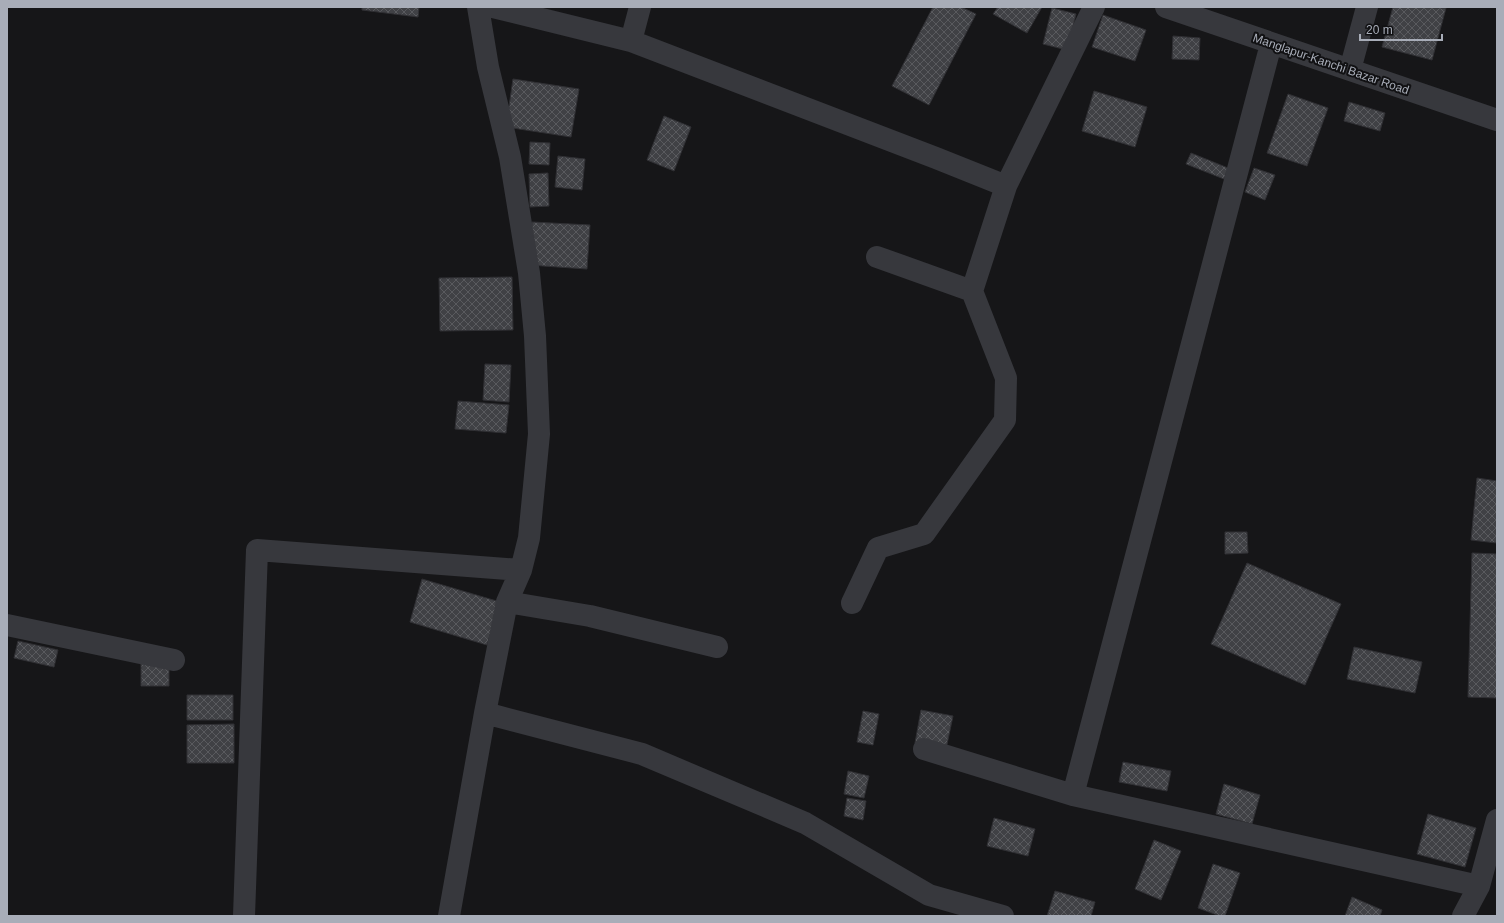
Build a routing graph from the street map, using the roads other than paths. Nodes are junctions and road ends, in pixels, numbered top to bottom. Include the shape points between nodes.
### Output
1 (478, 7) edge
2 (493, 7) edge
3 (640, 7) edge
4 (1094, 7) edge
5 (1166, 7) edge
6 (1367, 7) edge
7 (1206, 14) edge
8 (631, 40) junction
9 (1272, 44) junction
10 (1350, 70) junction
11 (1497, 120) edge
12 (1006, 186) junction
13 (877, 257) dead end
14 (972, 290) junction
15 (521, 570) junction
16 (507, 602) junction
17 (852, 603) dead end
18 (7, 625) edge
19 (717, 647) dead end
20 (174, 660) dead end
21 (485, 713) junction
22 (924, 749) dead end
23 (1073, 796) junction
24 (1497, 820) edge
25 (1479, 886) junction
26 (244, 916) edge
27 (449, 916) edge
28 (1004, 916) edge
29 (1463, 916) edge

1 - 15 street via 488,67 510,157 529,273 535,336 539,434 529,538
2 - 8 street
3 - 8 street
4 - 12 street
5 - 7 street, Manglapur-Kanchi Bazar Road
6 - 10 street
7 - 9 street, Manglapur-Kanchi Bazar Road
8 - 12 street
9 - 10 street, Manglapur-Kanchi Bazar Road
9 - 23 street
10 - 11 street, Manglapur-Kanchi Bazar Road
12 - 14 street
13 - 14 street
14 - 17 street via 1006,378 1005,420 924,534 878,548
15 - 16 street
15 - 26 street via 257,550
16 - 19 street via 590,616
16 - 21 street
18 - 20 street
21 - 27 street
21 - 28 street via 642,754 805,823 929,895
22 - 23 street
23 - 25 street
24 - 25 street
25 - 29 street

